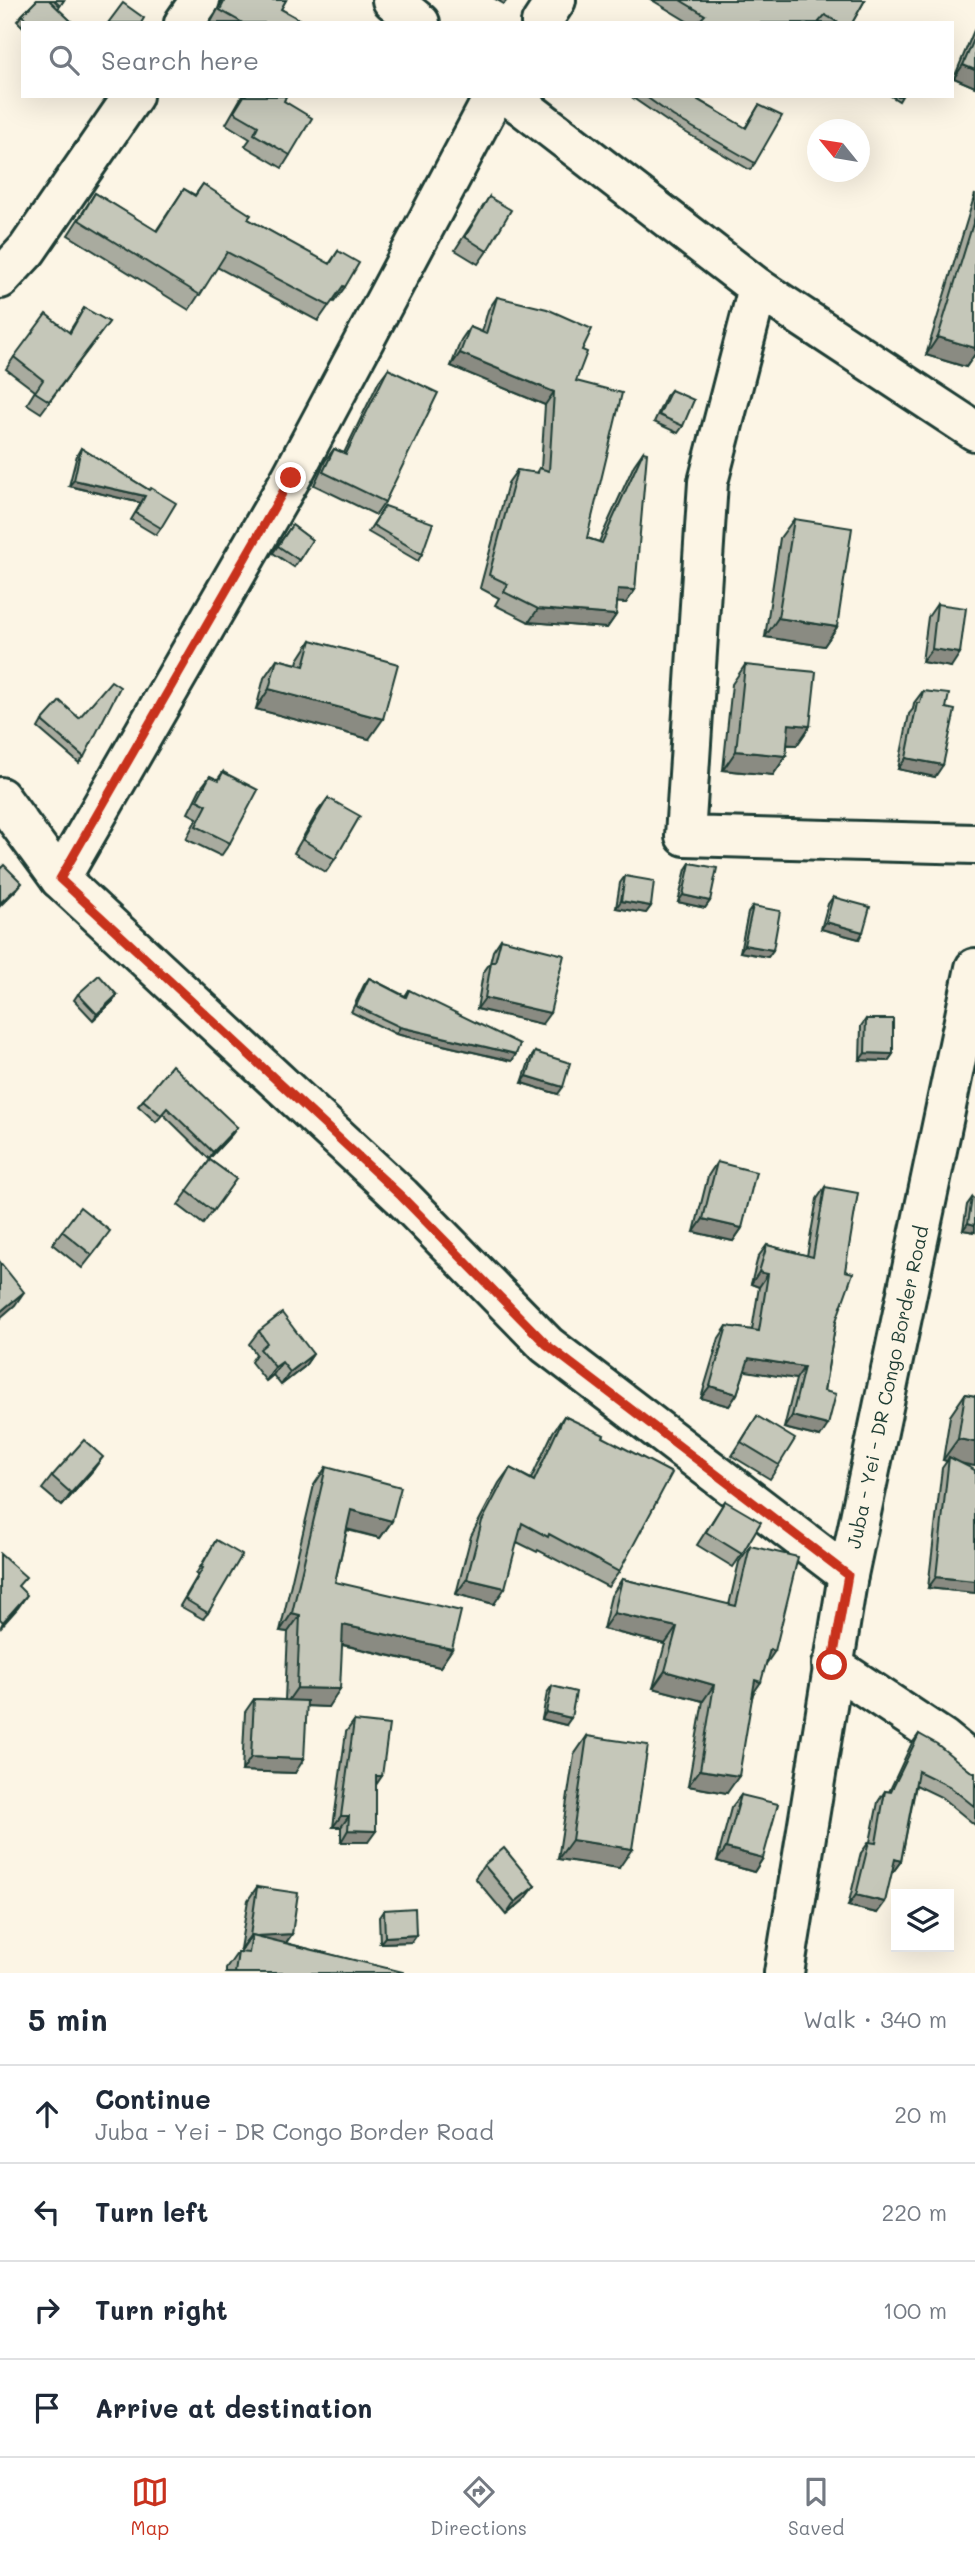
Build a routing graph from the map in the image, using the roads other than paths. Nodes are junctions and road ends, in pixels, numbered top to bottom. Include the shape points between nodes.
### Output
1 (200, 0) edge
2 (392, 0) edge
3 (556, 0) edge
4 (185, 21) edge
5 (417, 21) edge
6 (542, 21) edge
7 (133, 98) edge
8 (493, 98) edge
9 (512, 98) edge
10 (0, 279) edge
11 (758, 288) junction
12 (975, 431) edge
13 (0, 797) edge
14 (975, 844) edge
15 (60, 879) junction
16 (975, 968) edge
17 (848, 1575) junction
18 (832, 1665) junction
19 (975, 1765) edge
20 (784, 1973) edge

1 - 4 street
2 - 5 street
3 - 6 street
7 - 10 street via 27,250
8 - 15 street via 291,478
9 - 11 street
11 - 12 street
11 - 14 street via 708,482 685,836
13 - 15 street
15 - 17 street via 401,1196 547,1345
16 - 17 street, Juba - Yei - DR Congo Border Road
17 - 18 street, Juba - Yei - DR Congo Border Road
18 - 19 street
18 - 20 street, Juba - Yei - DR Congo Border Road

